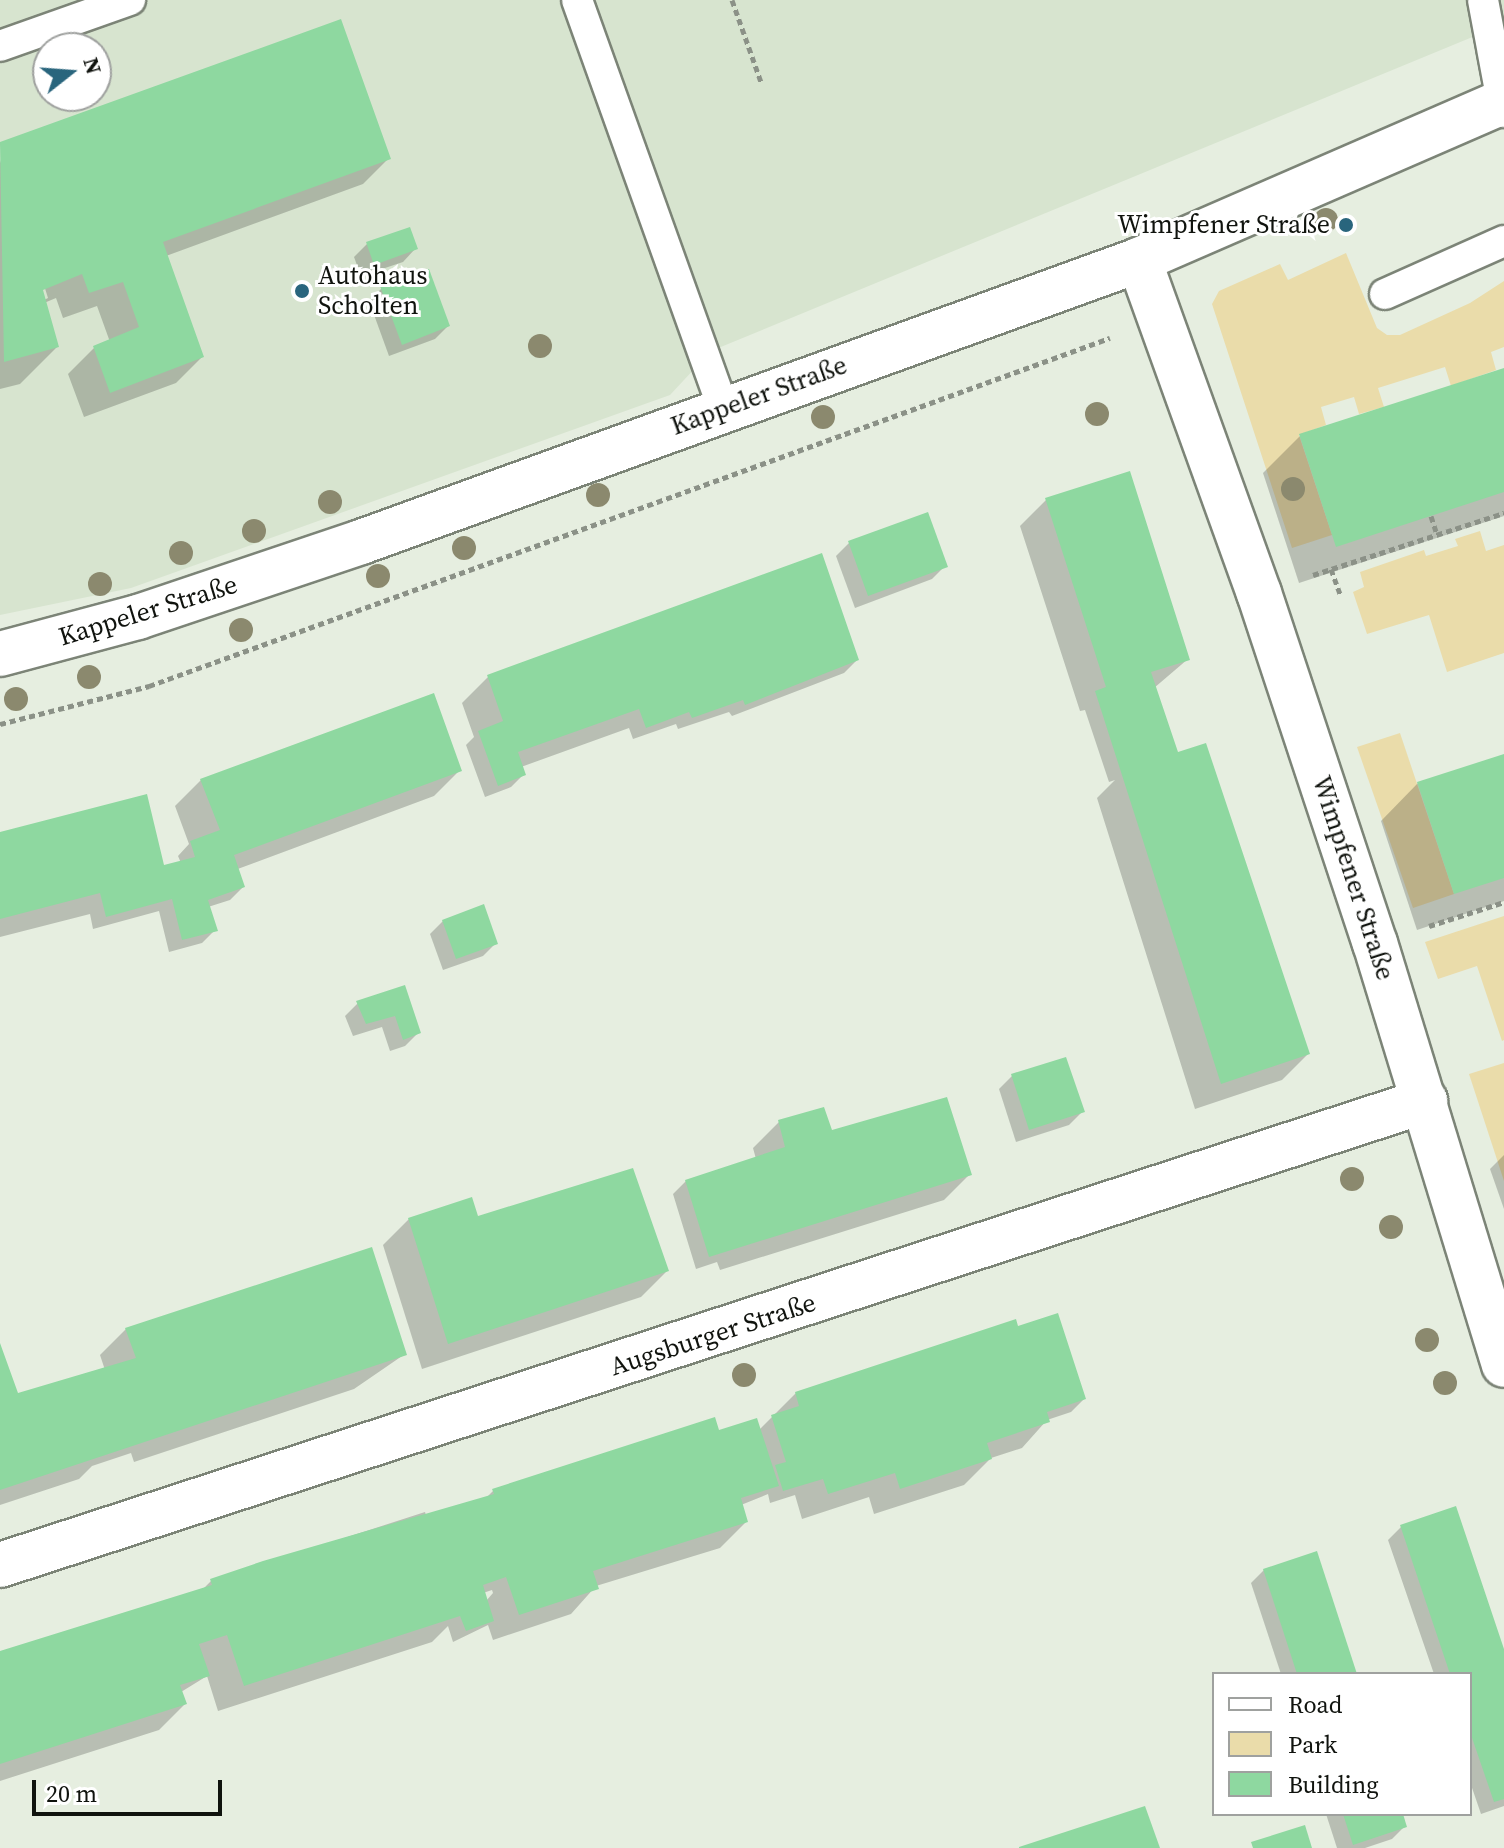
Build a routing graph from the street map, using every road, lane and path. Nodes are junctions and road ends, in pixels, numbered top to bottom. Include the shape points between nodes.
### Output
1 (130, 0) edge
2 (577, 0) edge
3 (732, 0) edge
4 (1483, 0) edge
5 (0, 46) edge
6 (761, 82) dead end
7 (1503, 105) edge
8 (1504, 241) edge
9 (1139, 260) junction
10 (1385, 294) dead end
11 (1114, 337) dead end
12 (724, 410) junction
13 (1504, 513) edge
14 (1431, 516) dead end
15 (1437, 535) junction
16 (1331, 569) junction
17 (1259, 593) junction
18 (1341, 596) dead end
19 (0, 654) edge
20 (0, 724) edge
21 (1504, 902) edge
22 (1375, 943) junction
23 (1425, 1101) junction
24 (1504, 1365) edge
25 (0, 1565) edge

1 - 5 lane
2 - 12 lane
3 - 6 path
4 - 7 lane
7 - 9 street, Kappeler Straße
8 - 10 lane
9 - 12 street, Kappeler Straße
9 - 17 street, Wimpfener Straße
11 - 20 path via 149,686
12 - 19 street, Kappeler Straße via 183,602
13 - 15 path
14 - 15 path
15 - 16 path
16 - 17 path
16 - 18 path
17 - 22 street, Wimpfener Straße
21 - 22 path
22 - 23 street, Wimpfener Straße
23 - 24 street, Wimpfener Straße
23 - 25 street, Augsburger Straße

